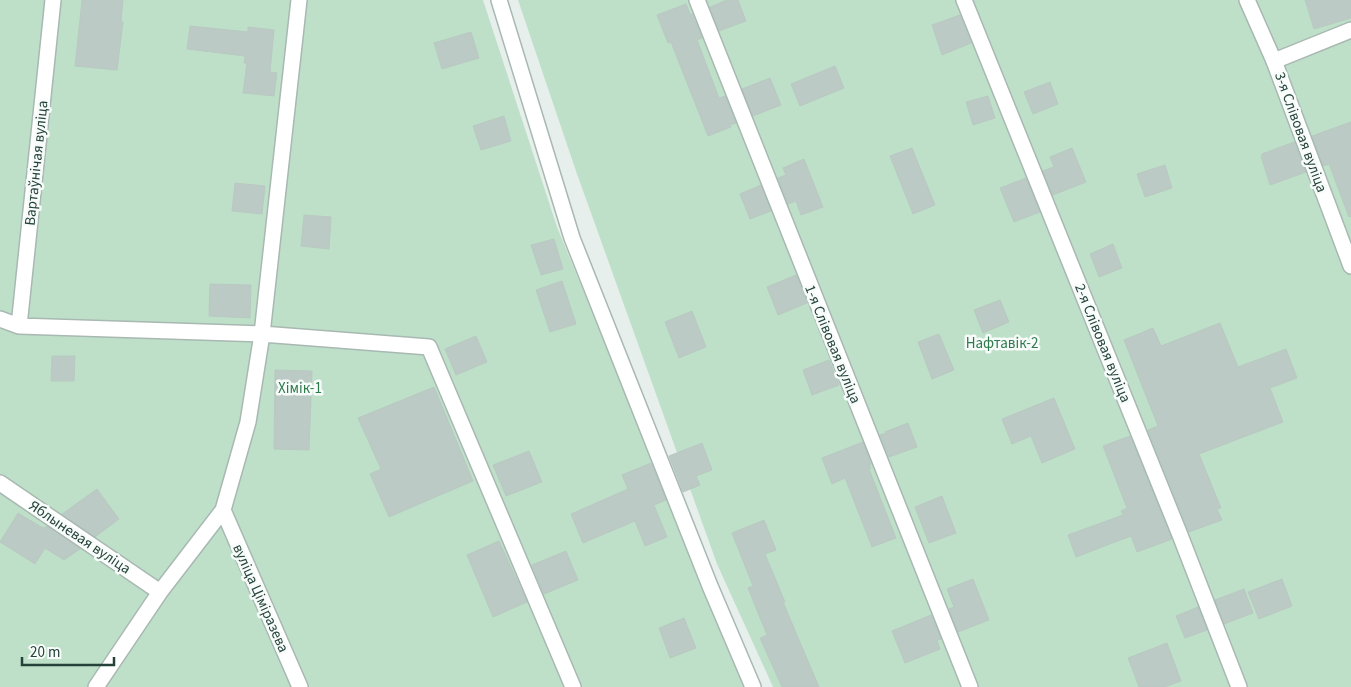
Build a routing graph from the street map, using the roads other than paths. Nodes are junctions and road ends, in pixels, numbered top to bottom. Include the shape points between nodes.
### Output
1 (53, 0) edge
2 (299, 0) edge
3 (499, 0) edge
4 (697, 0) edge
5 (964, 0) edge
6 (1247, 0) edge
7 (1351, 30) edge
8 (1274, 61) junction
9 (1346, 238) edge
10 (1351, 266) edge
11 (0, 319) edge
12 (19, 326) junction
13 (262, 334) junction
14 (0, 483) edge
15 (222, 510) junction
16 (160, 592) junction
17 (96, 687) edge
18 (300, 687) edge
19 (573, 687) edge
20 (753, 687) edge
21 (970, 687) edge
22 (1239, 687) edge

1 - 12 street, Вартаўнічая вуліца
2 - 13 street
3 - 20 street via 572,238
4 - 21 street, 1-я Слівовая вуліца
5 - 22 street, 2-я Слівовая вуліца
6 - 8 street, 3-я Слівовая вуліца
7 - 8 street
8 - 9 street, 3-я Слівовая вуліца
9 - 10 street, 3-я Слівовая вуліца
11 - 12 street
12 - 13 street
13 - 15 street via 248,422
13 - 19 street via 429,347
14 - 16 street, Яблыневая вуліца
15 - 16 street
15 - 18 street, вуліца Ціміразева
16 - 17 street

